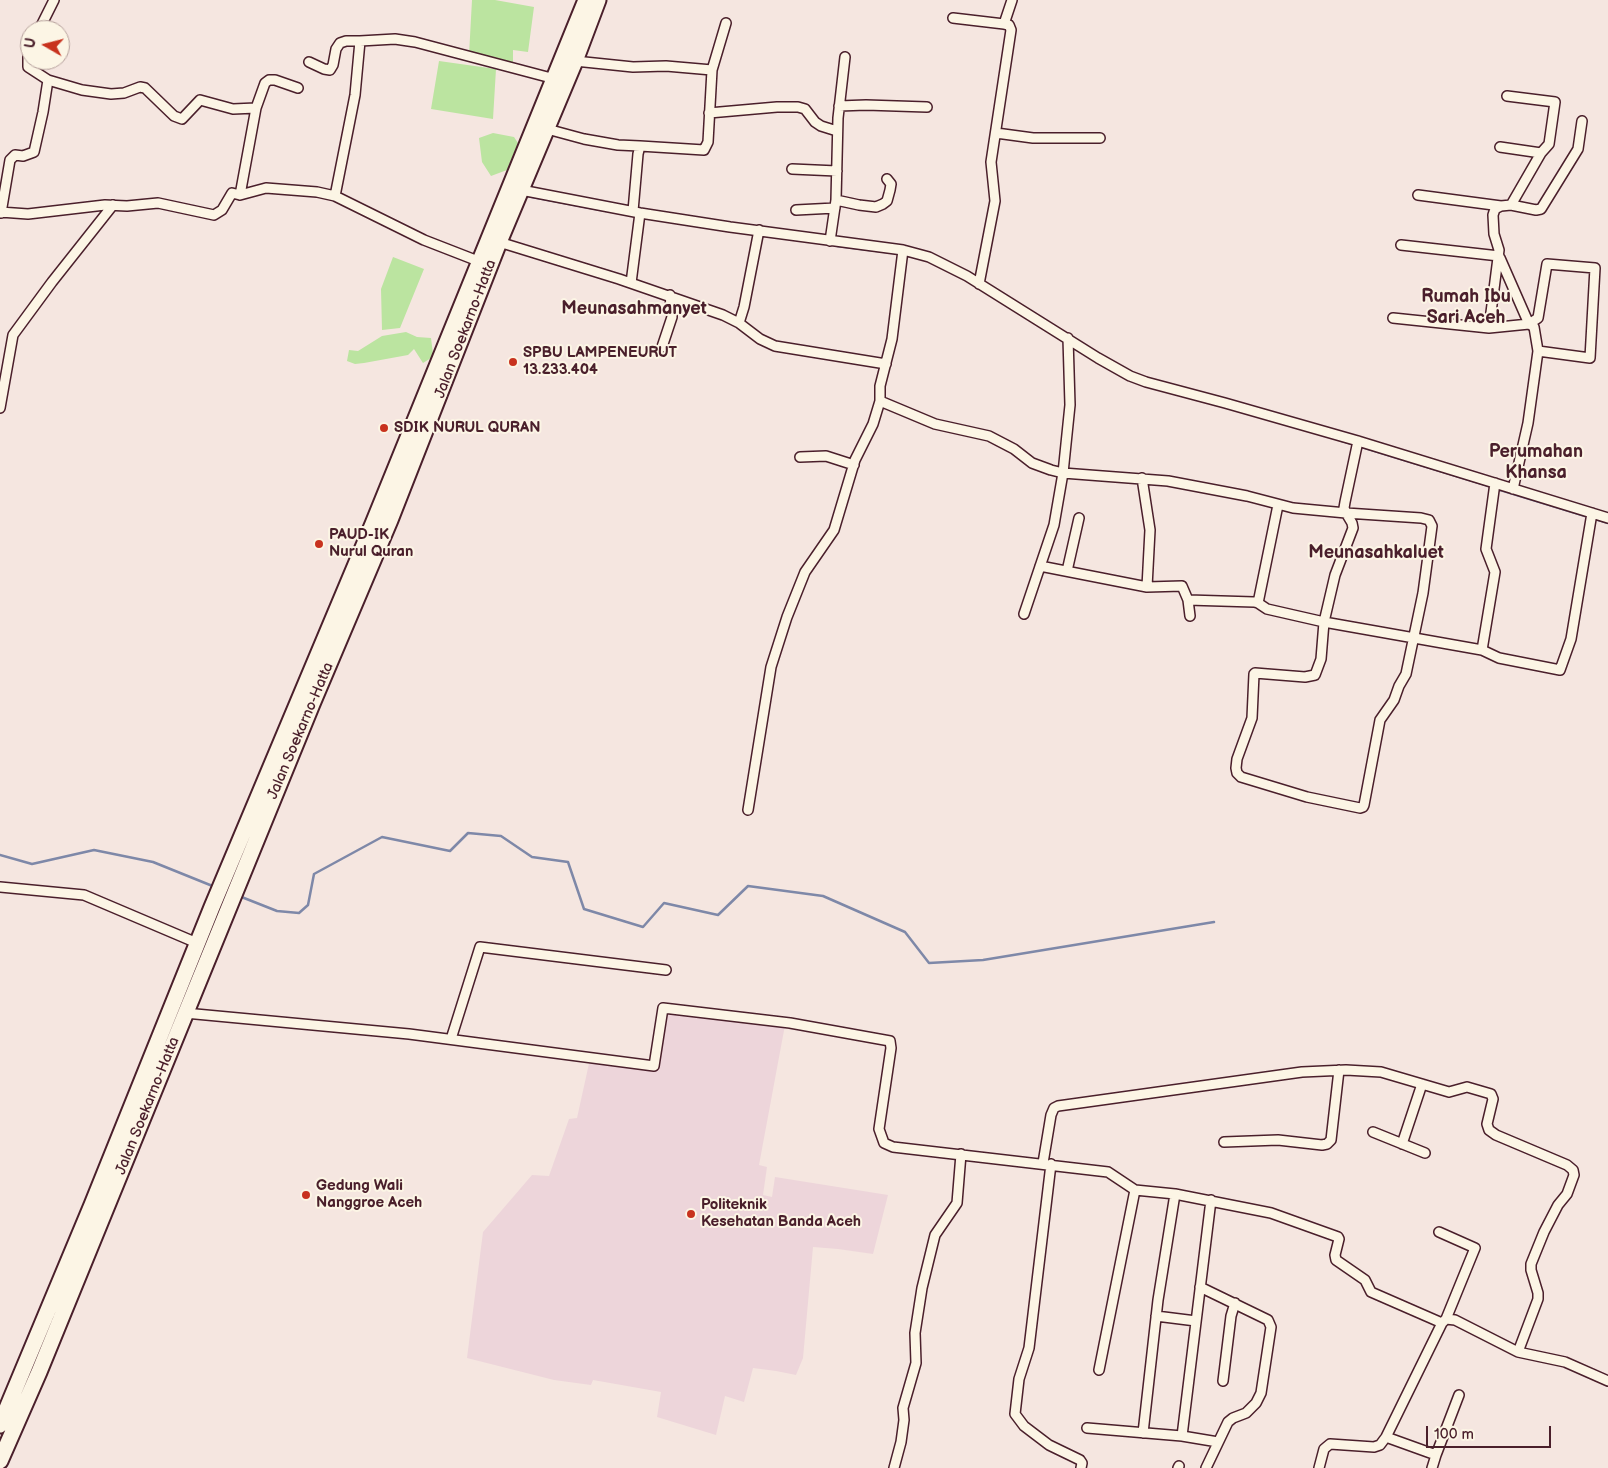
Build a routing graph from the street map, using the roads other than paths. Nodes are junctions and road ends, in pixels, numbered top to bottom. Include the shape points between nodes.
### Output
1 (54, 0) edge
2 (586, 0) edge
3 (598, 0) edge
4 (1012, 0) edge
5 (953, 18) dead end
6 (44, 20) edge
7 (726, 23) dead end
8 (1004, 24) junction
9 (360, 42) junction
10 (845, 57) dead end
11 (575, 61) junction
12 (309, 62) dead end
13 (33, 70) edge
14 (712, 70) junction
15 (555, 79) junction
16 (48, 80) junction
17 (298, 88) dead end
18 (1507, 96) dead end
19 (839, 106) junction
20 (256, 108) junction
21 (927, 108) dead end
22 (709, 113) junction
23 (1582, 121) dead end
24 (547, 129) junction
25 (838, 131) junction
26 (996, 133) junction
27 (1100, 138) dead end
28 (640, 146) junction
29 (1500, 147) dead end
30 (1542, 153) junction
31 (792, 169) dead end
32 (837, 171) junction
33 (887, 179) dead end
34 (521, 190) junction
35 (240, 195) junction
36 (1418, 195) dead end
37 (335, 196) junction
38 (510, 202) junction
39 (835, 204) junction
40 (113, 206) junction
41 (1501, 206) junction
42 (1511, 206) junction
43 (796, 210) dead end
44 (1, 213) edge
45 (638, 215) junction
46 (758, 235) junction
47 (830, 241) junction
48 (499, 242) junction
49 (1400, 245) dead end
50 (902, 254) junction
51 (1499, 256) junction
52 (478, 261) junction
53 (631, 283) junction
54 (979, 284) junction
55 (670, 296) junction
56 (1393, 318) dead end
57 (739, 323) junction
58 (1529, 324) junction
59 (1489, 328) junction
60 (1068, 338) junction
61 (662, 347) dead end
62 (1538, 351) junction
63 (886, 364) junction
64 (880, 401) junction
65 (0, 408) edge
66 (1357, 445) junction
67 (800, 457) dead end
68 (854, 465) junction
69 (1064, 473) junction
70 (400, 474) junction
71 (1142, 478) junction
72 (1495, 487) junction
73 (1513, 489) junction
74 (1278, 505) junction
75 (1346, 513) junction
76 (1592, 513) junction
77 (1079, 518) dead end
78 (1608, 518) edge
79 (1040, 566) junction
80 (1067, 571) junction
81 (1147, 587) junction
82 (1188, 600) junction
83 (1258, 603) junction
84 (1024, 614) dead end
85 (1190, 616) dead end
86 (1324, 622) junction
87 (1414, 638) junction
88 (1482, 650) junction
89 (748, 810) dead end
90 (235, 873) junction
91 (0, 887) edge
92 (197, 943) junction
93 (666, 970) dead end
94 (185, 1013) junction
95 (450, 1039) junction
96 (1339, 1070) junction
97 (1422, 1084) junction
98 (1374, 1132) dead end
99 (1224, 1142) dead end
100 (1402, 1144) junction
101 (1425, 1153) dead end
102 (961, 1154) junction
103 (1047, 1164) junction
104 (1134, 1190) junction
105 (1175, 1194) junction
106 (1212, 1200) junction
107 (1439, 1232) dead end
108 (1200, 1287) junction
109 (1235, 1304) junction
110 (1156, 1316) junction
111 (1196, 1321) junction
112 (1444, 1321) junction
113 (1518, 1352) junction
114 (1099, 1370) dead end
115 (1223, 1381) dead end
116 (1608, 1382) edge
117 (1459, 1395) dead end
118 (0, 1425) edge
119 (1087, 1428) dead end
120 (1143, 1433) junction
121 (1182, 1436) junction
122 (1386, 1437) junction
123 (1218, 1442) junction
124 (1436, 1455) junction
125 (0, 1461) edge
126 (894, 1468) edge
127 (1081, 1468) edge
128 (1206, 1468) edge
129 (1319, 1468) edge
130 (1432, 1468) edge

1 - 6 street
2 - 15 highway, Jalan Soekarno-Hatta
3 - 11 highway, Jalan Soekarno-Hatta
4 - 8 street
5 - 8 street
7 - 14 street
8 - 26 street via 1010,30
9 - 12 street via 340,43 330,70
9 - 15 street via 395,39 415,42
9 - 37 street via 355,95
10 - 19 street
11 - 14 street
11 - 24 highway, Jalan Soekarno-Hatta
13 - 16 street
14 - 22 street
15 - 38 highway, Jalan Soekarno-Hatta
16 - 20 street via 111,94 145,88 178,119 182,119 200,100 233,109
16 - 44 street via 34,152 15,155 10,160
17 - 20 street via 269,80
18 - 30 street via 1555,102 1549,144
19 - 21 street
19 - 25 street
20 - 35 street
22 - 25 street via 798,107 805,110 814,122
22 - 28 street via 708,142 704,150
23 - 42 street via 1578,148 1541,209
24 - 28 street via 584,139
24 - 34 highway, Jalan Soekarno-Hatta
25 - 32 street
26 - 27 street via 1033,138
26 - 54 street via 991,162 995,202
28 - 45 street
29 - 30 street
30 - 42 street
31 - 32 street
32 - 39 street
33 - 39 street via 891,184 889,197 883,204 876,207
34 - 38 highway, Jalan Soekarno-Hatta
34 - 45 street
35 - 37 street via 266,188
35 - 40 street via 232,193 222,210 214,215 166,203
36 - 41 street
37 - 52 street via 424,240
38 - 48 highway, Jalan Soekarno-Hatta
38 - 52 highway, Jalan Soekarno-Hatta
39 - 43 street
39 - 47 street
40 - 44 street via 28,214
40 - 65 street via 13,335
41 - 42 street
41 - 51 street via 1493,215
45 - 46 street
45 - 53 street
46 - 47 street
46 - 57 street
47 - 50 street
48 - 53 street
48 - 70 highway, Jalan Soekarno-Hatta
49 - 51 street
50 - 54 street via 929,257
50 - 63 street
51 - 58 street
51 - 59 street
52 - 70 highway, Jalan Soekarno-Hatta
53 - 55 street
54 - 60 street
55 - 57 street
55 - 61 street via 672,317
56 - 59 street
57 - 63 street via 775,346
58 - 59 street
58 - 62 street via 1534,327
58 - 62 street via 1538,318 1546,264 1595,268 1590,358
60 - 66 street via 1098,358 1146,382 1225,402
60 - 69 street via 1070,405
62 - 73 street via 1528,423
63 - 64 street
64 - 68 street
64 - 69 street via 935,424 989,436 1041,468
66 - 72 street
66 - 75 street via 1344,502
67 - 68 street via 826,456
68 - 89 street via 834,530 805,572 771,667
69 - 71 street
69 - 79 street via 1054,525
70 - 90 highway, Jalan Soekarno-Hatta via 344,629
71 - 74 street via 1247,496
71 - 81 street via 1150,530
72 - 73 street
72 - 88 street via 1486,549 1495,572
73 - 76 street
74 - 75 street
74 - 83 street
75 - 86 street via 1352,523 1352,533 1335,575
75 - 87 street via 1412,517 1431,522 1423,594
76 - 78 street
76 - 88 street via 1571,639 1560,670 1499,658
77 - 80 street
79 - 80 street
79 - 84 street
80 - 81 street
81 - 82 street via 1182,586
82 - 83 street
82 - 85 street
83 - 86 street via 1266,609
86 - 87 street
86 - 87 street via 1322,659 1315,675 1254,674 1252,718 1236,768 1241,777 1307,797 1360,808 1364,805 1380,720 1406,674
87 - 88 street
90 - 92 highway, Jalan Soekarno-Hatta via 212,907
90 - 94 highway, Jalan Soekarno-Hatta via 225,916
91 - 92 street via 84,895
92 - 118 highway, Jalan Soekarno-Hatta via 89,1215
93 - 95 street via 480,946
94 - 95 street
94 - 125 highway, Jalan Soekarno-Hatta
95 - 102 street via 654,1066 663,1008 790,1023 884,1039 890,1041 891,1048 879,1129 884,1143 893,1147
96 - 97 street via 1381,1072
96 - 99 street via 1327,1144 1278,1140
96 - 103 street via 1302,1072 1058,1106 1051,1115
97 - 100 street
97 - 113 street via 1449,1092 1467,1087 1491,1094 1494,1099 1487,1124 1489,1130 1573,1170 1567,1194 1544,1232 1531,1264 1538,1299
98 - 100 street
100 - 101 street
102 - 103 street
102 - 126 street via 957,1203 936,1235 922,1288 915,1333 916,1363 903,1408 902,1442
103 - 104 street via 1108,1172
103 - 127 street via 1034,1311 1029,1348 1019,1379 1016,1414 1024,1426 1048,1445 1080,1460
104 - 105 street
104 - 114 street
105 - 106 street
105 - 110 street
106 - 108 street
106 - 112 street via 1271,1213 1338,1237 1336,1260 1366,1280 1371,1292
107 - 112 street via 1475,1248
108 - 109 street
108 - 111 street
109 - 115 street
109 - 123 street via 1270,1321 1271,1327 1261,1393 1246,1413 1228,1422
110 - 111 street
110 - 120 street
111 - 121 street
112 - 113 street via 1455,1320
112 - 122 street
113 - 116 street via 1565,1362
117 - 124 street
119 - 120 street
120 - 121 street
121 - 123 street
122 - 124 street
122 - 129 street via 1374,1447 1330,1444 1324,1449
123 - 128 street
124 - 130 street

